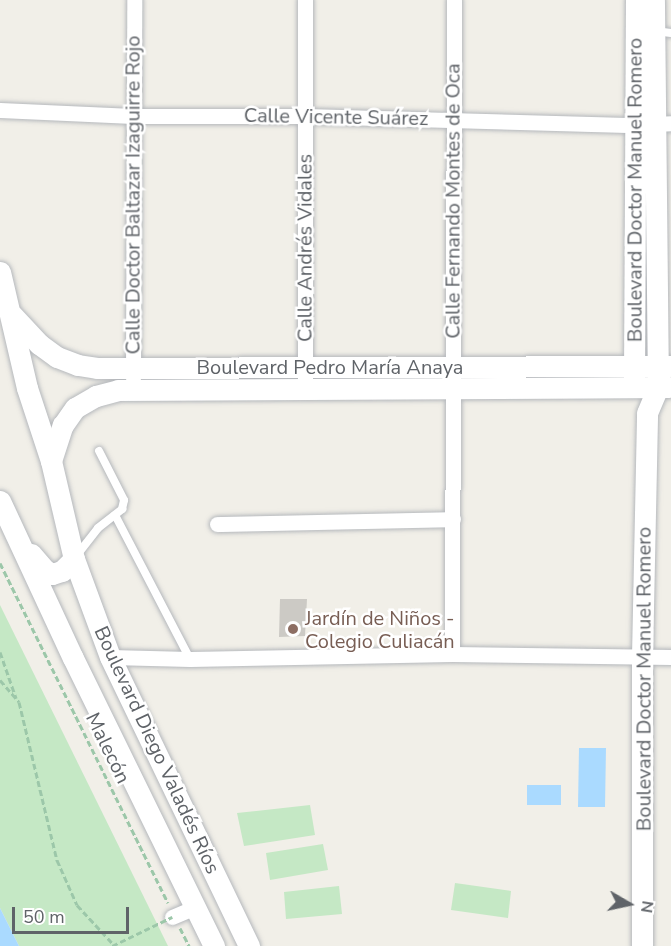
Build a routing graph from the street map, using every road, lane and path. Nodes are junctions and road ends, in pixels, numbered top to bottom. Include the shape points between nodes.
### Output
1 (134, 0) edge
2 (304, 0) edge
3 (454, 0) edge
4 (636, 0) edge
5 (654, 0) edge
6 (663, 32) edge
7 (0, 110) edge
8 (133, 116) junction
9 (305, 116) junction
10 (453, 118) junction
11 (654, 124) edge
12 (0, 272) edge
13 (9, 313) junction
14 (133, 368) junction
15 (634, 376) junction
16 (664, 376) edge
17 (453, 377) junction
18 (305, 378) junction
19 (133, 390) junction
20 (647, 412) junction
21 (99, 451) dead end
22 (51, 461) junction
23 (0, 501) edge
24 (115, 514) junction
25 (453, 519) junction
26 (218, 524) dead end
27 (19, 540) junction
28 (74, 559) junction
29 (0, 563) edge
30 (0, 652) edge
31 (452, 654) junction
32 (642, 656) junction
33 (110, 657) junction
34 (671, 657) edge
35 (190, 658) junction
36 (0, 680) edge
37 (17, 700) junction
38 (195, 907) junction
39 (174, 917) junction
40 (114, 946) edge
41 (189, 946) edge
42 (214, 946) edge
43 (249, 946) edge
44 (642, 946) edge

1 - 8 street, Calle Doctor Baltazar Izaguirre Rojo
2 - 9 street, Calle Andrés Vidales
3 - 10 street, Calle Fernando Montes de Oca
4 - 11 street, Boulevard Doctor Manuel Romero
5 - 6 street, Boulevard Doctor Manuel Romero
6 - 11 street, Boulevard Doctor Manuel Romero
7 - 8 street, Calle Vicente Suárez
8 - 9 street, Calle Vicente Suárez
8 - 14 street, Calle Doctor Baltazar Izaguirre Rojo
9 - 10 street, Calle Vicente Suárez
9 - 18 street, Calle Andrés Vidales
10 - 11 street, Calle Vicente Suárez
10 - 17 street, Calle Fernando Montes de Oca
11 - 15 street, Boulevard Doctor Manuel Romero
11 - 16 street, Boulevard Doctor Manuel Romero
12 - 13 street, Boulevard Diego Valadés Ríos
13 - 14 street, Boulevard Pedro María Anaya via 39,344 68,362 97,368
13 - 22 street, Boulevard Diego Valadés Ríos via 27,388
14 - 18 street, Boulevard Pedro María Anaya
14 - 19 street, Calle Doctor Baltazar Izaguirre Rojo
15 - 16 street, Boulevard Pedro María Anaya
15 - 17 street, Boulevard Pedro María Anaya
15 - 20 street, Boulevard Doctor Manuel Romero
16 - 20 street, Boulevard Doctor Manuel Romero
17 - 18 street, Boulevard Pedro María Anaya
17 - 25 street, Calle Fernando Montes de Oca
18 - 19 street, Boulevard Pedro María Anaya
19 - 22 street, Boulevard Pedro María Anaya via 106,392 75,408 63,425
20 - 32 street, Boulevard Doctor Manuel Romero
21 - 24 lane via 123,493 122,508
22 - 28 street, Boulevard Diego Valadés Ríos
23 - 27 street, Boulevard Diego Valadés Ríos
24 - 28 lane via 98,528
24 - 35 lane
25 - 26 street
25 - 31 street, Calle Fernando Montes de Oca
27 - 28 street via 48,572 59,573
27 - 38 street, Boulevard Diego Valadés Ríos
28 - 33 street, Boulevard Diego Valadés Ríos
29 - 39 path, Malecón
30 - 37 path
31 - 32 street
31 - 35 street
32 - 34 street
32 - 44 street, Boulevard Doctor Manuel Romero
33 - 35 street
33 - 43 street, Boulevard Diego Valadés Ríos
36 - 37 path
37 - 40 path via 57,860 77,905
38 - 39 street
38 - 42 street, Boulevard Diego Valadés Ríos
39 - 40 path, bridge
39 - 41 path, Malecón

